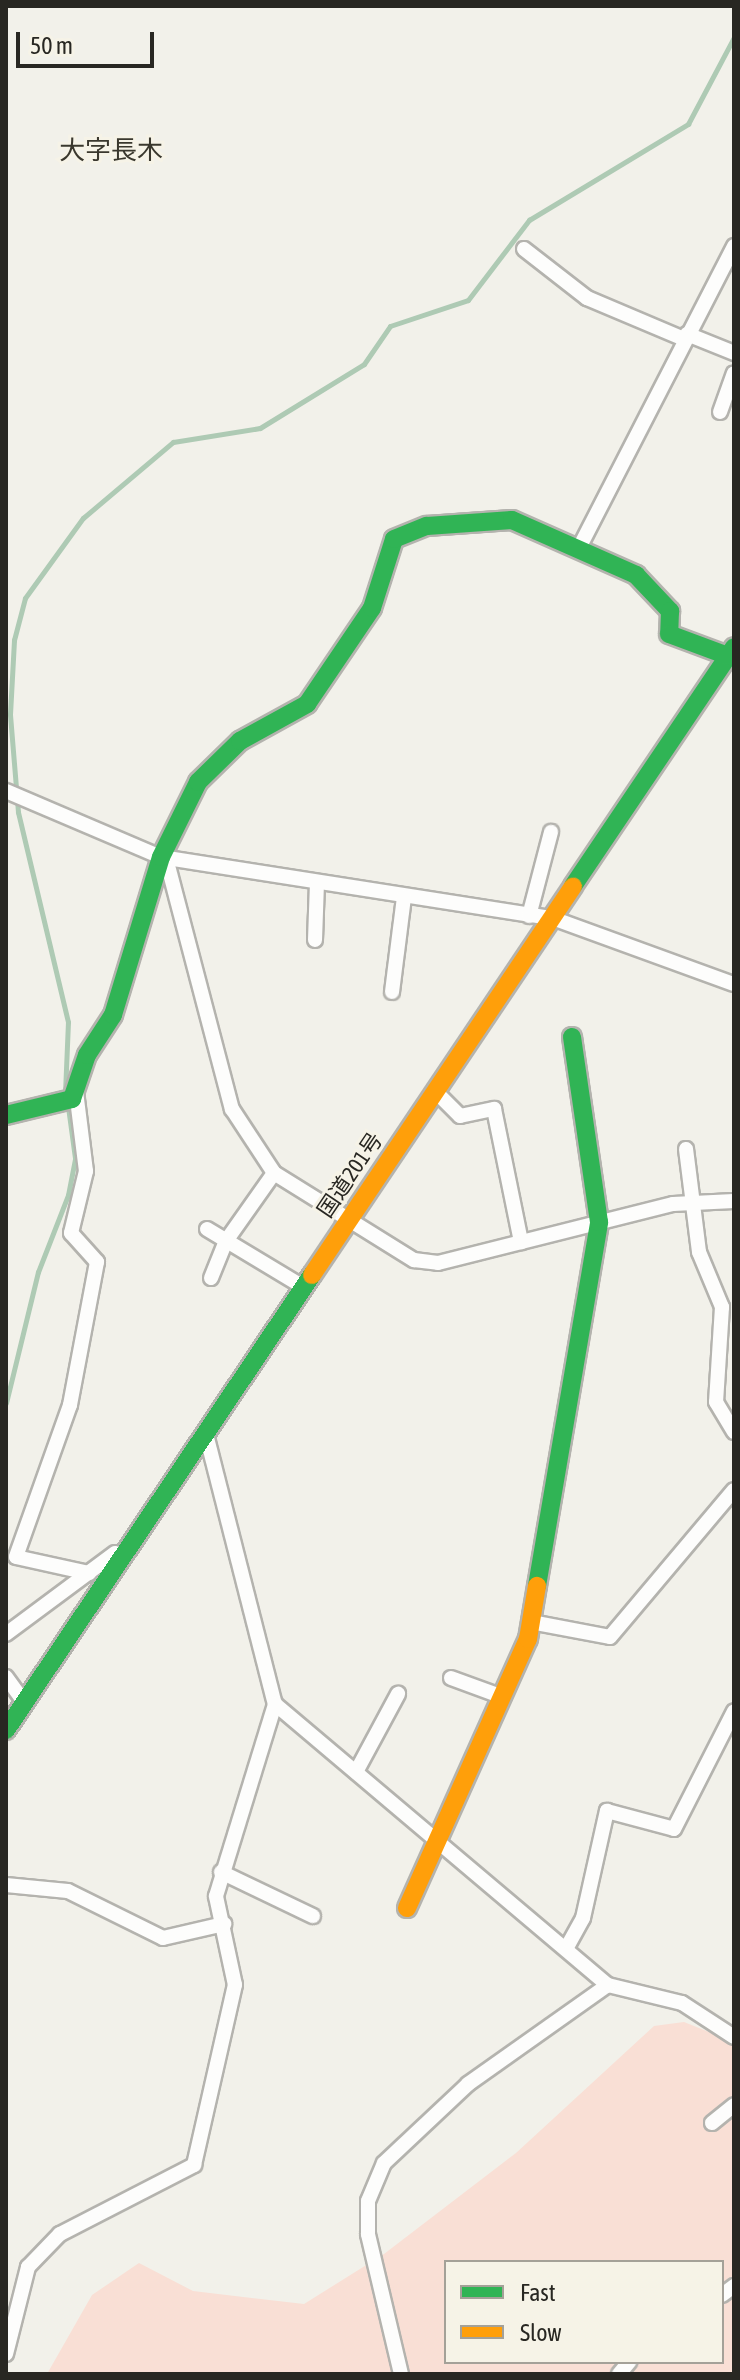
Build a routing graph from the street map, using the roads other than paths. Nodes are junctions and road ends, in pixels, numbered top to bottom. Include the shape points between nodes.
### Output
1 (734, 246) edge
2 (524, 249) dead end
3 (685, 337) junction
4 (734, 353) edge
5 (734, 373) edge
6 (720, 412) dead end
7 (578, 550) junction
8 (731, 651) edge
9 (7, 791) edge
10 (551, 832) dead end
11 (164, 858) junction
12 (317, 883) junction
13 (404, 897) junction
14 (529, 916) junction
15 (555, 919) junction
16 (315, 940) dead end
17 (734, 984) edge
18 (392, 992) dead end
19 (572, 1037) dead end
20 (436, 1092) junction
21 (69, 1099) junction
22 (6, 1115) edge
23 (686, 1149) dead end
24 (274, 1173) junction
25 (734, 1201) edge
26 (692, 1203) junction
27 (351, 1216) junction
28 (599, 1222) junction
29 (207, 1229) dead end
30 (226, 1241) junction
31 (521, 1242) junction
32 (211, 1278) dead end
33 (303, 1287) junction
34 (205, 1430) junction
35 (734, 1432) edge
36 (734, 1490) edge
37 (133, 1539) junction
38 (89, 1573) junction
39 (531, 1622) junction
40 (6, 1634) edge
41 (6, 1677) edge
42 (451, 1678) dead end
43 (398, 1694) dead end
44 (503, 1697) junction
45 (24, 1702) junction
46 (275, 1704) junction
47 (734, 1711) edge
48 (6, 1730) edge
49 (356, 1772) junction
50 (441, 1843) junction
51 (221, 1872) junction
52 (6, 1885) edge
53 (407, 1908) dead end
54 (313, 1916) dead end
55 (224, 1924) junction
56 (567, 1947) junction
57 (608, 1985) junction
58 (734, 2037) edge
59 (734, 2105) edge
60 (712, 2123) dead end
61 (6, 2354) edge
62 (401, 2374) edge

1 - 3 street
2 - 3 street via 587,298
3 - 4 street
3 - 7 street
5 - 6 street
7 - 8 main road via 659,592 670,611 669,634
7 - 11 main road via 498,518 427,526 394,539 372,608 307,704 215,760
8 - 15 main road, 国道201号
9 - 11 street
10 - 14 street
11 - 12 street
11 - 21 main road via 113,1015 87,1055
11 - 24 street via 232,1109
12 - 13 street
12 - 16 street
13 - 14 street
13 - 18 street
14 - 15 street
15 - 17 street
15 - 20 main road, 国道201号
19 - 28 main road
20 - 27 main road, 国道201号
20 - 31 street via 460,1116 494,1109
21 - 22 main road
21 - 38 street via 86,1171 71,1233 97,1262 70,1405 16,1557
23 - 26 street
24 - 27 street
24 - 30 street
25 - 26 street
26 - 28 street
26 - 35 street via 699,1252 722,1307 716,1402
27 - 31 street via 414,1260 438,1263
27 - 33 main road, 国道201号
28 - 31 street
28 - 39 main road
29 - 30 street
30 - 32 street
30 - 33 street
33 - 34 main road, 国道201号
34 - 37 main road, 国道201号
34 - 46 street
36 - 39 street via 610,1637
37 - 38 street
37 - 45 main road, 国道201号
38 - 40 street
39 - 44 main road
41 - 45 street
42 - 44 street
43 - 49 street
44 - 50 main road
45 - 48 main road, 国道201号
46 - 49 street
46 - 51 street
47 - 56 street via 674,1829 607,1811 583,1918
49 - 50 street
50 - 53 main road
50 - 56 street
51 - 54 street
51 - 55 street via 216,1896
52 - 55 street via 68,1891 163,1938
55 - 61 street via 235,1985 194,2165 60,2234 28,2267
56 - 57 street
57 - 58 street via 682,2003
57 - 62 street via 468,2084 384,2163 368,2201 368,2234
59 - 60 street

